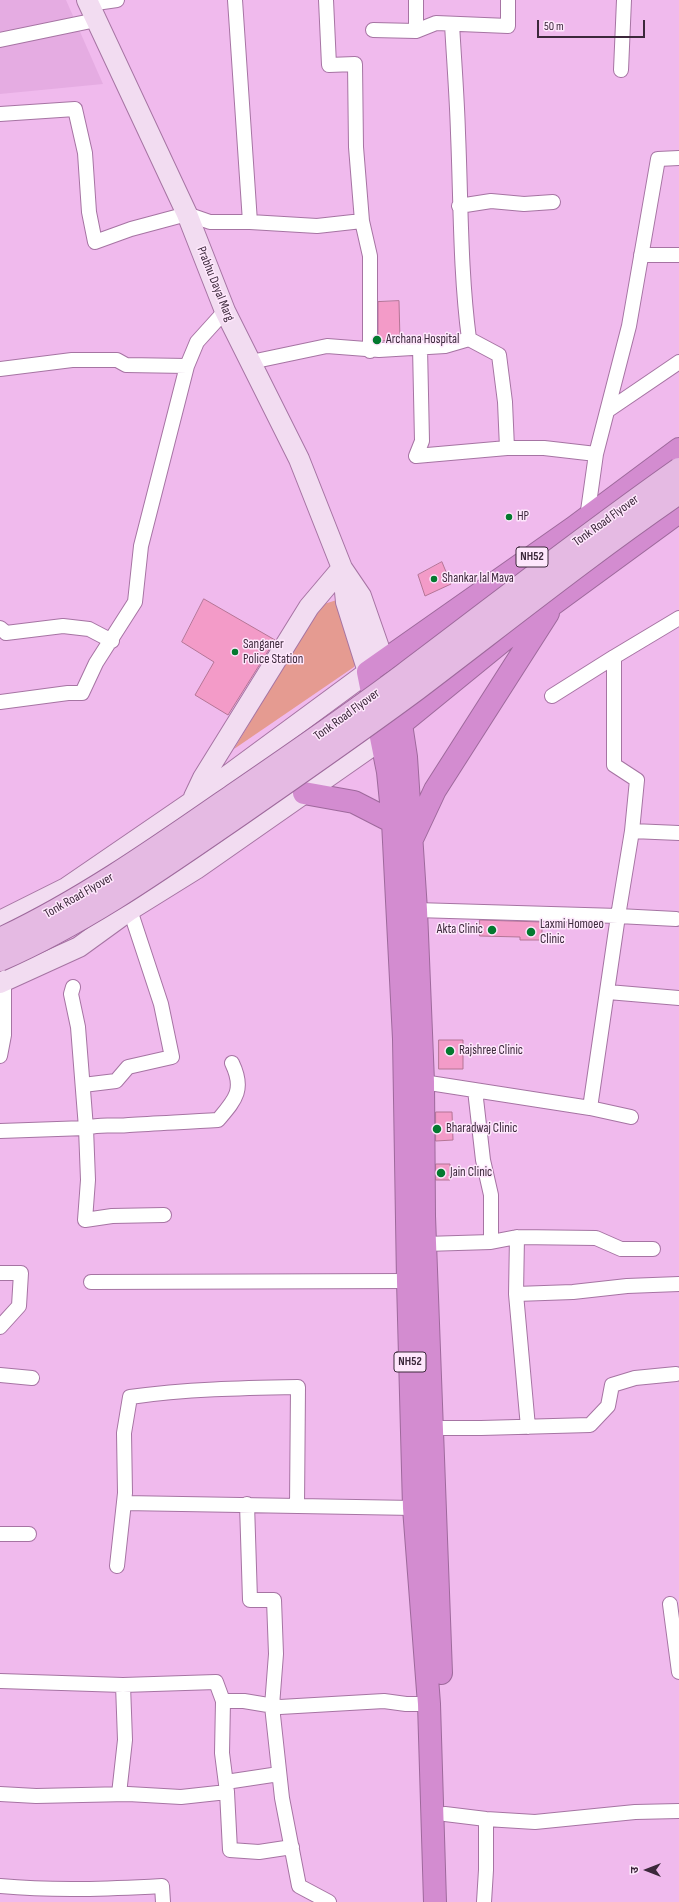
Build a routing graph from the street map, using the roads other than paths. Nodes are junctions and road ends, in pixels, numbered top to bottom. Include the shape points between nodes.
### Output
1 (117, 0) edge
2 (235, 0) edge
3 (326, 0) edge
4 (416, 0) edge
5 (508, 0) edge
6 (624, 0) edge
7 (91, 8) edge
8 (452, 24) junction
9 (373, 30) dead end
10 (416, 31) junction
11 (0, 40) edge
12 (621, 70) dead end
13 (0, 114) edge
14 (679, 158) edge
15 (553, 202) dead end
16 (459, 206) junction
17 (187, 214) junction
18 (362, 221) junction
19 (250, 222) junction
20 (641, 255) junction
21 (679, 255) edge
22 (225, 311) junction
23 (469, 339) junction
24 (420, 348) junction
25 (370, 351) junction
26 (251, 362) junction
27 (679, 362) edge
28 (187, 366) junction
29 (0, 369) edge
30 (607, 411) junction
31 (507, 448) junction
32 (679, 449) edge
33 (596, 454) junction
34 (679, 469) edge
35 (679, 493) edge
36 (679, 512) edge
37 (587, 518) junction
38 (639, 540) junction
39 (342, 568) junction
40 (556, 600) junction
41 (679, 618) edge
42 (0, 628) edge
43 (112, 641) junction
44 (614, 657) junction
45 (376, 667) junction
46 (552, 696) dead end
47 (0, 702) edge
48 (401, 724) junction
49 (382, 739) junction
50 (304, 793) junction
51 (192, 801) junction
52 (393, 822) junction
53 (632, 831) junction
54 (679, 833) edge
55 (412, 838) junction
56 (130, 910) junction
57 (416, 910) junction
58 (618, 916) junction
59 (676, 919) dead end
60 (0, 921) edge
61 (0, 939) edge
62 (0, 960) edge
63 (2, 982) edge
64 (73, 987) dead end
65 (608, 992) junction
66 (679, 998) edge
67 (0, 1056) edge
68 (232, 1063) dead end
69 (423, 1082) junction
70 (83, 1085) junction
71 (476, 1090) junction
72 (590, 1108) junction
73 (631, 1117) dead end
74 (86, 1128) junction
75 (0, 1131) edge
76 (164, 1214) dead end
77 (517, 1237) junction
78 (491, 1242) junction
79 (425, 1244) junction
80 (654, 1249) dead end
81 (0, 1272) edge
82 (408, 1281) junction
83 (91, 1282) dead end
84 (679, 1284) edge
85 (516, 1294) junction
86 (0, 1327) edge
87 (676, 1374) dead end
88 (0, 1375) edge
89 (32, 1378) dead end
90 (528, 1427) junction
91 (432, 1428) junction
92 (124, 1503) junction
93 (247, 1504) junction
94 (297, 1506) junction
95 (414, 1508) junction
96 (0, 1534) edge
97 (29, 1534) dead end
98 (117, 1566) dead end
99 (670, 1604) dead end
100 (679, 1672) edge
101 (0, 1681) edge
102 (123, 1685) junction
103 (223, 1701) junction
104 (429, 1704) junction
105 (272, 1706) junction
106 (279, 1774) junction
107 (226, 1787) junction
108 (0, 1794) edge
109 (119, 1794) junction
110 (679, 1811) edge
111 (445, 1814) junction
112 (486, 1819) junction
113 (292, 1847) junction
114 (0, 1886) edge
115 (163, 1902) edge
116 (328, 1902) edge
117 (435, 1902) edge
118 (447, 1902) edge
119 (484, 1902) edge

1 - 7 street
2 - 19 street
3 - 18 street via 329,65 355,64 356,147
4 - 10 street
5 - 8 street via 508,26
6 - 12 street
7 - 11 street
7 - 17 street, Prabhu Dayal Marg
8 - 10 street via 436,23
8 - 16 street
9 - 10 street
13 - 17 street via 75,109 85,153 89,212 95,242
14 - 20 street via 658,159
15 - 16 street via 524,204 491,201
16 - 23 street
17 - 19 street via 210,222
17 - 22 street, Prabhu Dayal Marg
18 - 19 street via 317,226
18 - 25 street via 370,256
20 - 21 street
20 - 30 street via 629,326
22 - 26 street, Prabhu Dayal Marg
22 - 28 street via 197,342
23 - 24 street via 445,346
23 - 31 street via 499,354
24 - 25 street
24 - 31 street via 422,441 416,456
25 - 26 street via 327,346
26 - 39 street, Prabhu Dayal Marg via 299,459
27 - 30 street
28 - 29 street via 126,365 117,360 72,360
28 - 43 street via 141,546 135,602
30 - 33 street
31 - 33 street via 544,448
32 - 37 highway, NH52
33 - 37 street
34 - 61 main road, Tonk Road Flyover, bridge via 348,715 190,826 67,904
35 - 62 main road, Tonk Road Flyover, bridge via 567,574 341,745 157,872 64,929
36 - 38 highway
37 - 38 street
37 - 45 highway, NH52
38 - 40 highway
39 - 45 street, Prabhu Dayal Marg via 361,596
39 - 51 street via 309,607 203,778
40 - 48 highway
40 - 55 highway via 435,790
41 - 44 street
42 - 43 street via 6,633 63,626 89,629
43 - 47 street via 96,663 82,693
44 - 46 street
44 - 53 street via 614,765 637,780
45 - 48 highway, NH52
45 - 49 highway, NH52
45 - 51 street
48 - 49 highway
48 - 55 highway, NH52
49 - 50 street
49 - 52 highway, NH52
50 - 52 highway via 354,802
50 - 56 street via 196,869
51 - 60 street via 66,888
52 - 82 highway, NH52 via 404,1039
53 - 54 street
53 - 58 street
55 - 57 highway, NH52
56 - 63 street via 79,947
56 - 70 street via 161,1004 172,1057 128,1067 116,1081
57 - 58 street
57 - 69 highway, NH52
58 - 59 street
58 - 65 street
63 - 67 street via 4,1035
64 - 70 street
65 - 66 street
65 - 72 street
68 - 74 street via 238,1076 236,1099 218,1120 155,1122 127,1126 100,1124
69 - 71 street
69 - 79 highway, NH52
70 - 74 street
71 - 72 street
71 - 78 street via 483,1160 491,1195
72 - 73 street
74 - 75 street
74 - 76 street via 88,1180 85,1220
77 - 78 street
77 - 80 street via 596,1238 621,1249
77 - 85 street
78 - 79 street
79 - 91 highway, NH52
81 - 86 street via 20,1273 19,1306
82 - 83 street
82 - 95 highway, NH52
84 - 85 street
85 - 90 street
87 - 90 street via 635,1378 612,1385 608,1406 590,1425
88 - 89 street
90 - 91 street
91 - 111 highway, NH52
92 - 93 street
92 - 94 street via 124,1433 130,1397 165,1392 298,1387
92 - 98 street
93 - 94 street
93 - 105 street via 250,1600 274,1600 276,1654
94 - 95 street
95 - 104 highway, NH52
96 - 97 street
99 - 100 street
101 - 102 street
102 - 103 street via 216,1682
102 - 109 street via 125,1740
103 - 105 street
103 - 107 street via 222,1753
104 - 105 street via 384,1702
104 - 117 highway, NH52
105 - 106 street
106 - 107 street
106 - 113 street
107 - 109 street via 181,1797
107 - 113 street via 230,1850 259,1852
108 - 109 street
110 - 112 street via 635,1812 535,1822
111 - 112 street
111 - 118 highway, NH52
112 - 119 street
113 - 116 street via 299,1886
114 - 115 street via 40,1890 162,1886

